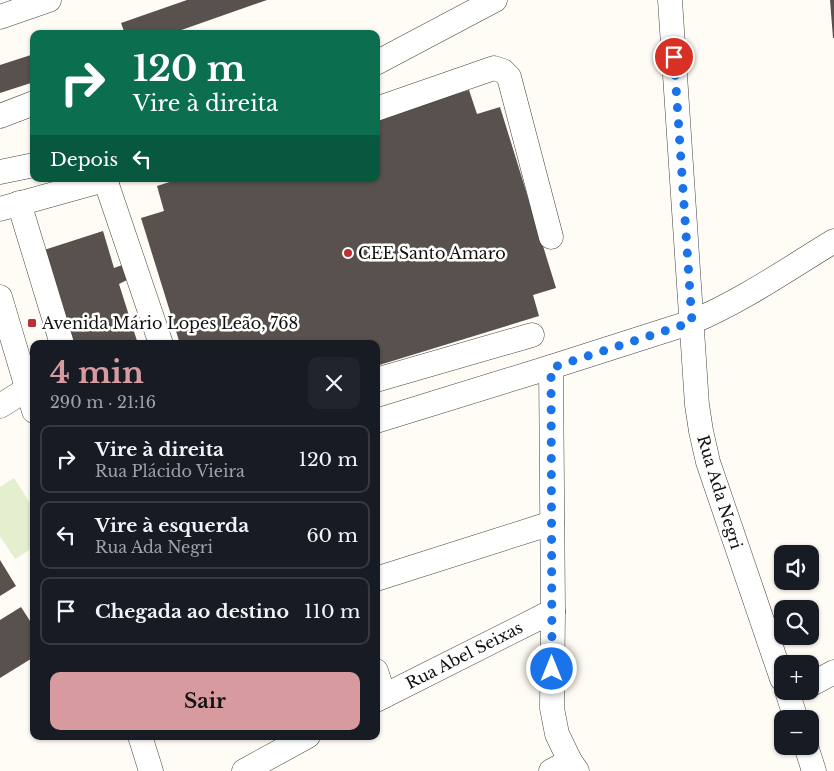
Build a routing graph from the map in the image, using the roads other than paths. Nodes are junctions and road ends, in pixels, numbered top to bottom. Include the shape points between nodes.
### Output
1 (49, 0) edge
2 (495, 0) edge
3 (670, 0) edge
4 (0, 17) edge
5 (380, 60) edge
6 (30, 105) edge
7 (380, 108) edge
8 (0, 116) edge
9 (30, 166) edge
10 (0, 172) edge
11 (96, 182) edge
12 (108, 182) edge
13 (9, 206) edge
14 (551, 237) dead end
15 (834, 241) edge
16 (0, 297) edge
17 (692, 322) junction
18 (532, 334) dead end
19 (60, 340) edge
20 (160, 340) edge
21 (551, 368) junction
22 (380, 379) edge
23 (27, 389) junction
24 (30, 399) edge
25 (0, 406) edge
26 (380, 420) edge
27 (552, 522) junction
28 (380, 578) edge
29 (553, 611) junction
30 (777, 655) edge
31 (834, 672) edge
32 (819, 680) edge
33 (380, 698) edge
34 (141, 740) edge
35 (301, 740) edge
36 (809, 755) edge
37 (566, 768) edge
38 (151, 771) edge
39 (244, 771) edge
40 (814, 771) edge

1 - 4 street
2 - 5 street
3 - 17 street, Rua Ada Negri
6 - 8 street
7 - 14 street via 494,68 503,70 509,78
9 - 10 street
11 - 13 street
12 - 20 street
13 - 19 street
15 - 17 street via 763,285
16 - 23 street
17 - 21 street
17 - 30 street, Rua Ada Negri via 697,405 708,462
18 - 22 street
21 - 26 street
21 - 27 street
23 - 24 street
23 - 25 street
27 - 28 street
27 - 29 street
29 - 33 street, Rua Abel Seixas
29 - 37 street via 552,708
31 - 32 street
34 - 38 street
35 - 39 street
36 - 40 street

